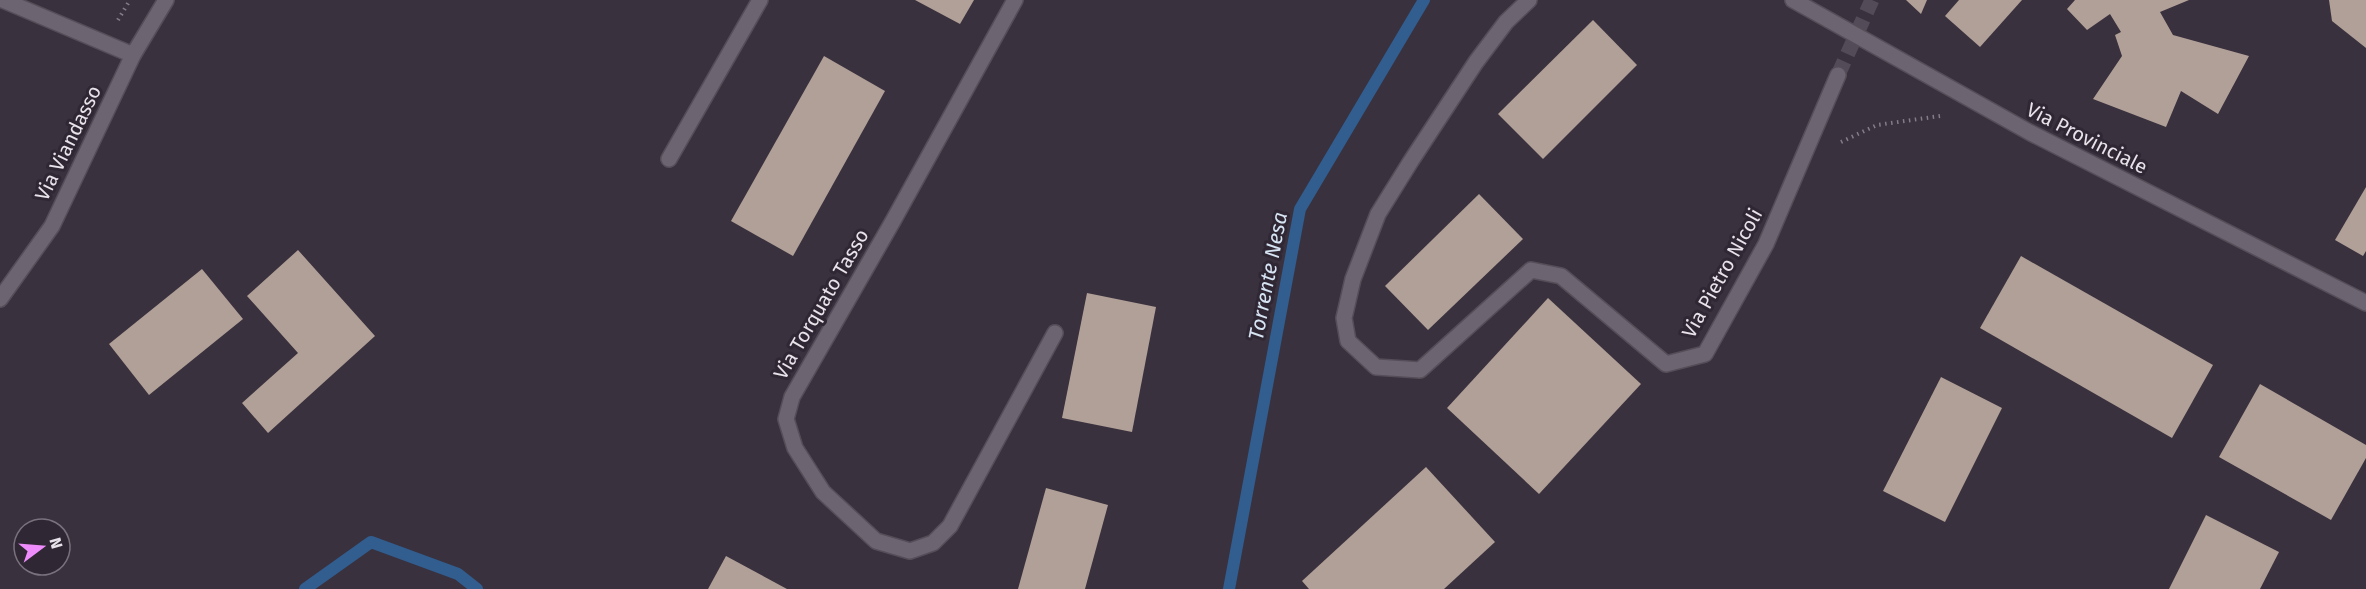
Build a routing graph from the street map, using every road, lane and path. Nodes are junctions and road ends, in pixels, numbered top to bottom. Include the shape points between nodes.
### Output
1 (3, 0) edge
2 (166, 0) edge
3 (760, 0) edge
4 (1015, 0) edge
5 (1529, 0) edge
6 (1793, 0) edge
7 (133, 55) junction
8 (1838, 75) tunnel mouth
9 (1981, 105) junction
10 (1835, 146) dead end
11 (669, 159) dead end
12 (0, 299) edge
13 (2366, 303) edge
14 (1055, 333) dead end

1 - 7 street
2 - 7 street, Via Viandasso
3 - 11 street
4 - 14 street, Via Torquato Tasso via 792,397 786,419 795,447 823,492 876,542 910,551 933,543 950,526
5 - 8 street, Via Pietro Nicoli via 1506,22 1476,62 1378,214 1353,279 1344,318 1348,341 1376,367 1420,370 1530,270 1561,276 1665,363 1705,354 1766,244
6 - 9 street, Via Provinciale
7 - 12 street, Via Viandasso via 52,226
9 - 10 path via 1877,125
9 - 13 street, Via Provinciale

